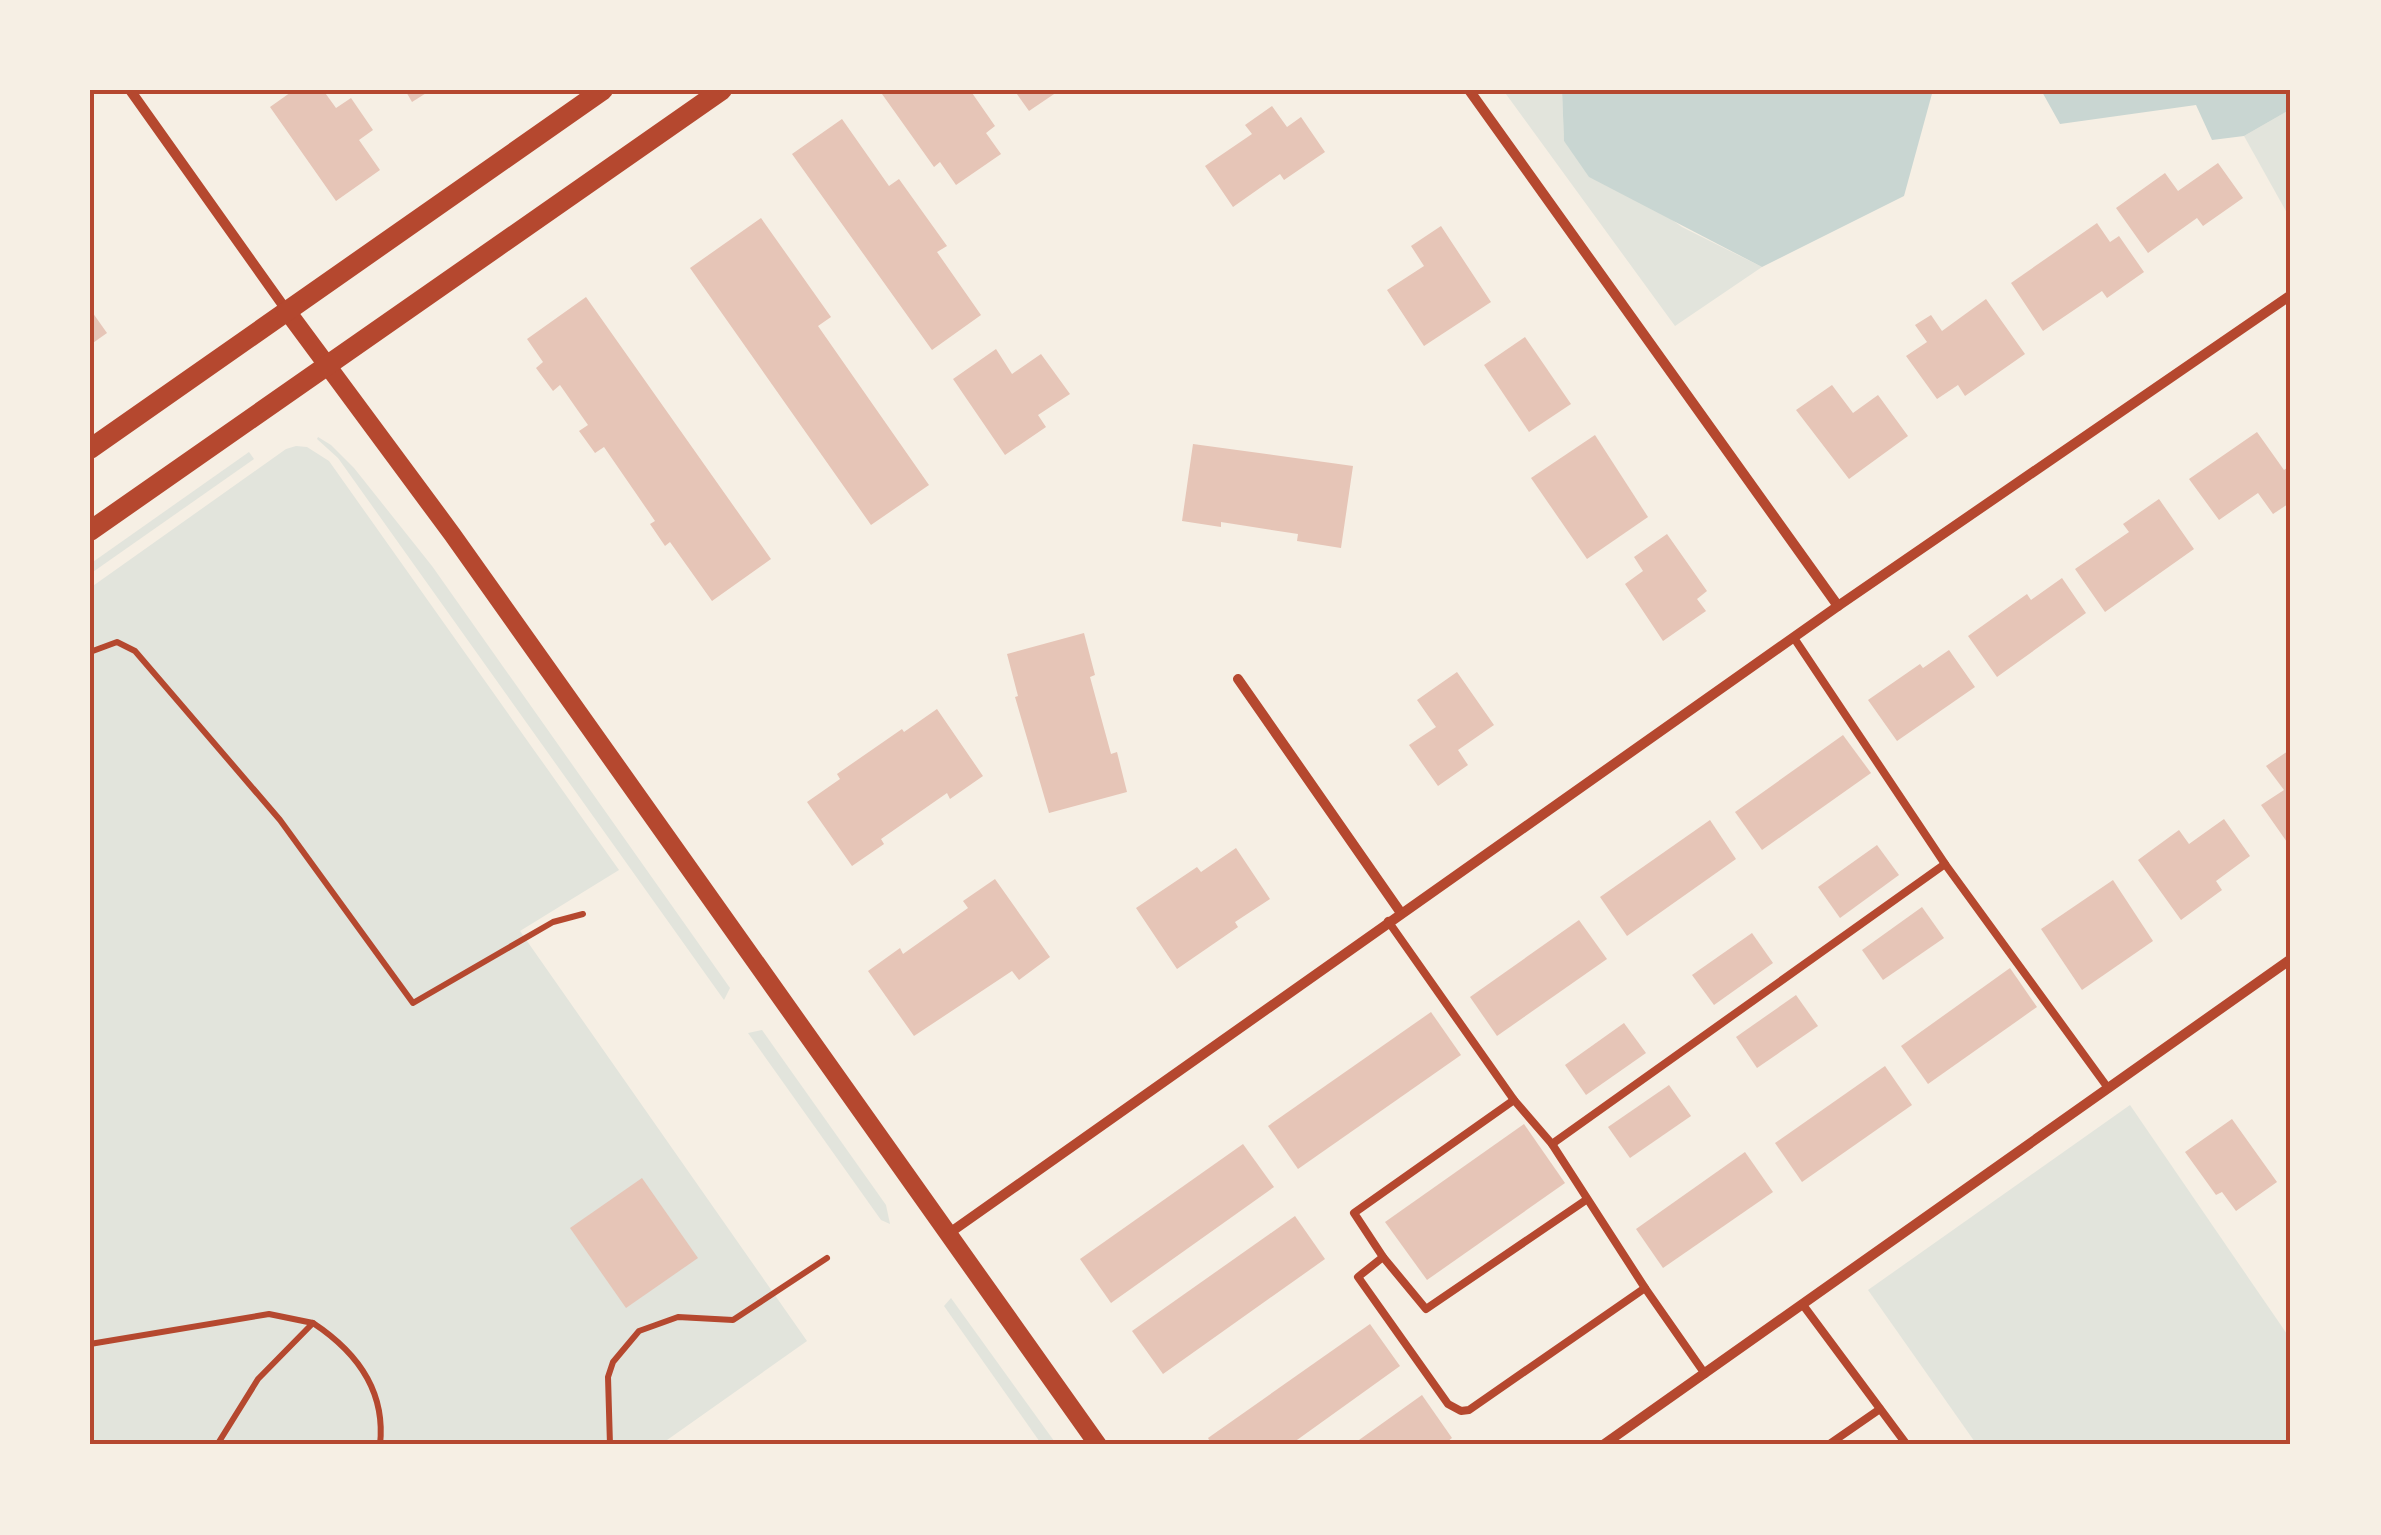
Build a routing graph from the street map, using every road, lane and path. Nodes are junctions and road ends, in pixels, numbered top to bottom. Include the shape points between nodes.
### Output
1 (130, 90) edge
2 (603, 90) edge
3 (722, 90) edge
4 (1469, 90) edge
5 (2291, 295) edge
6 (287, 311) junction
7 (326, 364) junction
8 (90, 449) edge
9 (90, 531) edge
10 (1838, 606) junction
11 (1794, 638) junction
12 (90, 652) edge
13 (1238, 680) dead end
14 (1946, 864) junction
15 (1401, 912) junction
16 (582, 914) dead end
17 (1388, 922) junction
18 (2291, 960) edge
19 (2108, 1088) junction
20 (1514, 1100) junction
21 (1552, 1144) junction
22 (1586, 1200) junction
23 (948, 1234) junction
24 (1383, 1257) junction
25 (826, 1258) dead end
26 (1645, 1288) junction
27 (1803, 1305) junction
28 (313, 1324) junction
29 (90, 1344) edge
30 (1705, 1374) junction
31 (1880, 1409) junction
32 (217, 1445) edge
33 (380, 1445) edge
34 (610, 1445) edge
35 (1098, 1445) edge
36 (1603, 1445) edge
37 (1828, 1445) edge
38 (1907, 1445) edge

1 - 6 street
2 - 6 main road
3 - 7 main road
4 - 10 street
5 - 10 street
6 - 7 street
6 - 8 main road
7 - 9 main road
7 - 23 street
10 - 11 street
11 - 14 lane
11 - 15 street
12 - 16 path via 116,642 135,650 280,820 413,1003 553,922
13 - 15 street
14 - 19 lane
14 - 21 lane
15 - 17 street
17 - 20 lane
17 - 23 street
18 - 19 street
19 - 27 street
20 - 21 lane
20 - 24 lane via 1354,1213
21 - 22 lane
22 - 24 lane via 1426,1310
22 - 26 lane
23 - 35 street
24 - 26 lane via 1358,1277 1448,1404 1461,1411
25 - 34 path via 733,1320 678,1317 639,1331 608,1377
26 - 30 lane
27 - 30 street
27 - 31 lane
28 - 29 path via 270,1314
28 - 32 path via 258,1379
28 - 33 path via 336,1338 371,1382 381,1407
30 - 36 street
31 - 37 lane
31 - 38 lane

